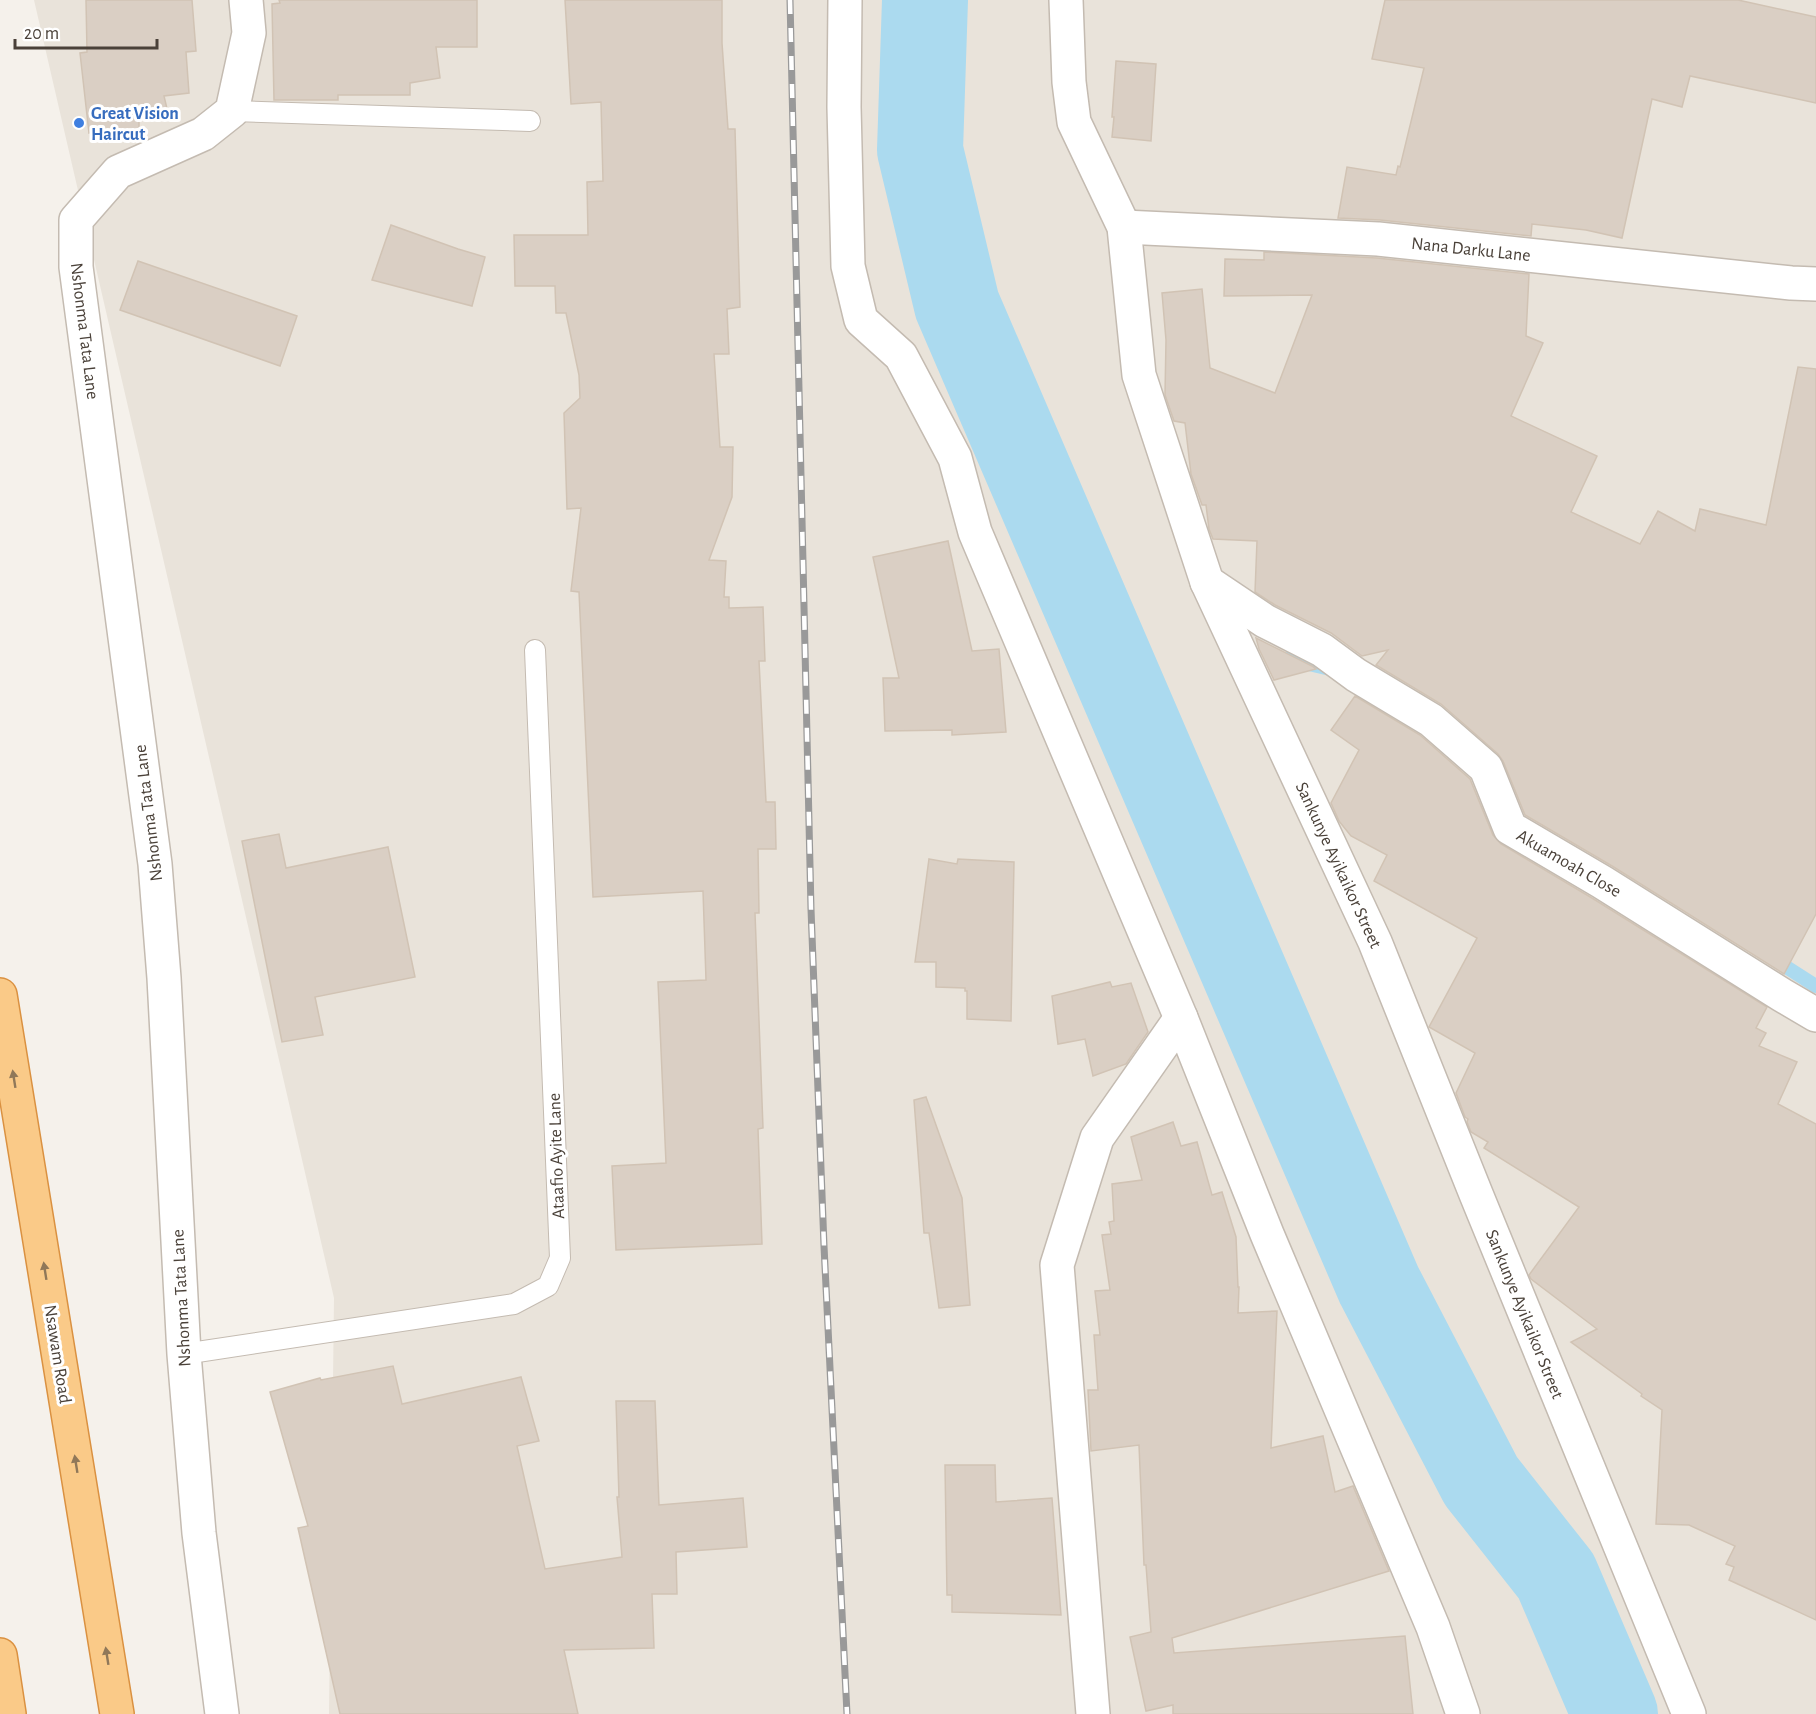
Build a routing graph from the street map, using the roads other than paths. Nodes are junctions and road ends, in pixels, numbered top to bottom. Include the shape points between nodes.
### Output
1 (246, 0) edge
2 (845, 0) edge
3 (1066, 0) edge
4 (232, 111) junction
5 (530, 122) dead end
6 (1124, 226) junction
7 (1816, 284) edge
8 (1208, 582) junction
9 (535, 650) dead end
10 (0, 995) edge
11 (1816, 1015) edge
12 (1181, 1018) junction
13 (184, 1353) junction
14 (0, 1654) edge
15 (9, 1714) edge
16 (117, 1714) edge
17 (222, 1714) edge
18 (1093, 1714) edge
19 (1463, 1714) edge
20 (1689, 1714) edge

1 - 4 street via 249,33
2 - 12 street via 848,266 861,320 901,356 955,458 975,532
3 - 6 street, Sankunye Ayikaikor Street via 1074,122
4 - 5 lane
4 - 13 street, Nshonma Tata Lane via 203,134 118,172 76,220 76,267 155,864
6 - 7 street, Nana Darku Lane via 1378,239
6 - 8 street, Sankunye Ayikaikor Street via 1139,375
8 - 11 street, Akuamoah Close via 1265,621 1322,650 1431,720 1486,768 1510,828
8 - 20 street, Sankunye Ayikaikor Street via 1375,942
9 - 13 lane, Ataafio Ayite Lane via 560,1258 548,1286 514,1304
16 -> 10 highway, Nsawam Road
12 - 18 street via 1097,1138 1057,1265
12 - 19 street via 1267,1234 1433,1627
13 - 17 street, Nshonma Tata Lane via 199,1533
14 - 15 highway

